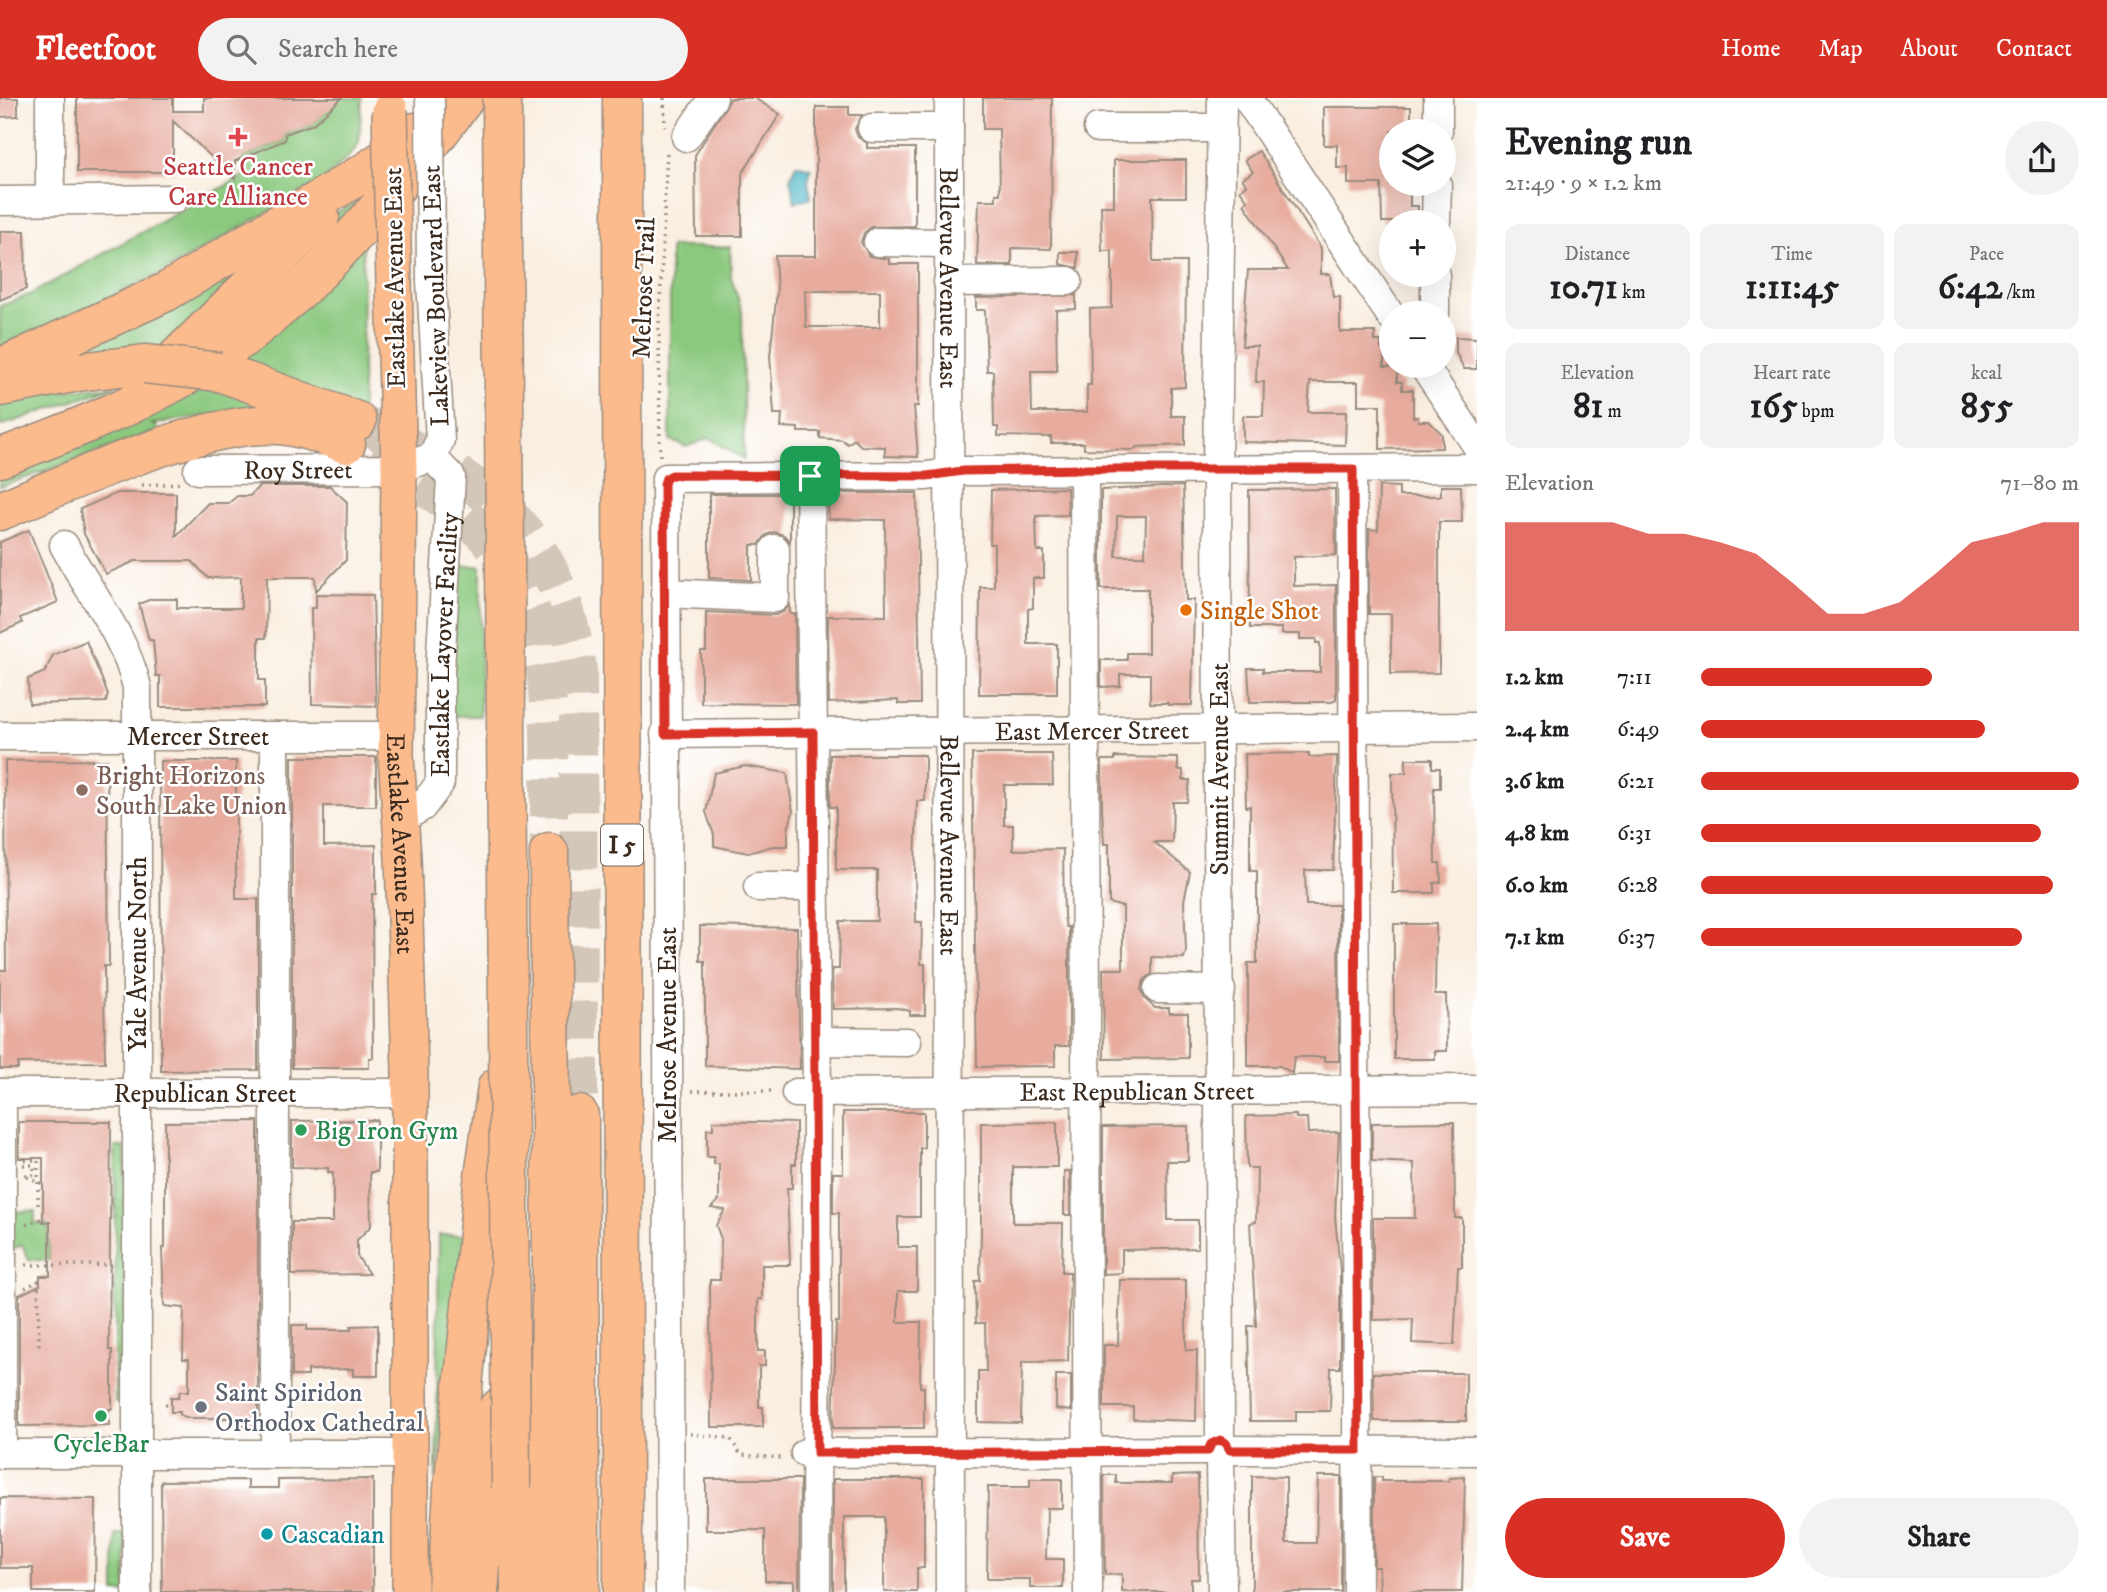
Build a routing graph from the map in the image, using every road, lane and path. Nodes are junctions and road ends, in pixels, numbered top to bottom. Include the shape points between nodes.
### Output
1 (50, 98) edge
2 (430, 98) edge
3 (436, 98) edge
4 (465, 98) edge
5 (622, 98) edge
6 (664, 98) edge
7 (713, 98) edge
8 (948, 98) edge
9 (1222, 98) edge
10 (1247, 98) edge
11 (1438, 98) edge
12 (510, 99) edge
13 (400, 102) edge
14 (1438, 119) edge
15 (872, 128) dead end
16 (949, 128) junction
17 (1098, 128) dead end
18 (1220, 128) junction
19 (673, 139) junction
20 (370, 169) junction
21 (174, 199) dead end
22 (0, 201) edge
23 (50, 201) junction
24 (878, 242) dead end
25 (947, 243) junction
26 (1068, 281) dead end
27 (948, 282) junction
28 (1381, 301) edge
29 (133, 308) junction
30 (0, 368) edge
31 (1435, 378) edge
32 (0, 387) edge
33 (124, 409) junction
34 (1477, 446) edge
35 (432, 457) junction
36 (0, 458) edge
37 (1477, 468) edge
38 (399, 469) junction
39 (1084, 469) junction
40 (1217, 469) junction
41 (1353, 469) junction
42 (947, 473) junction
43 (192, 476) joint
44 (810, 476) junction
45 (666, 478) junction
46 (134, 485) dead end
47 (0, 511) edge
48 (64, 545) dead end
49 (775, 549) dead end
50 (665, 593) junction
51 (1356, 727) junction
52 (1477, 727) edge
53 (1219, 729) junction
54 (1083, 730) junction
55 (813, 732) junction
56 (948, 732) junction
57 (665, 734) junction
58 (0, 736) edge
59 (137, 736) junction
60 (275, 736) junction
61 (397, 736) junction
62 (400, 820) junction
63 (549, 852) tunnel mouth
64 (758, 887) dead end
65 (814, 887) junction
66 (1158, 989) dead end
67 (1220, 989) junction
68 (509, 1001) junction
69 (816, 1041) junction
70 (908, 1042) dead end
71 (1477, 1089) edge
72 (1358, 1090) junction
73 (690, 1091) dead end
74 (800, 1092) junction
75 (1221, 1092) junction
76 (1, 1093) edge
77 (137, 1093) junction
78 (275, 1093) junction
79 (410, 1093) junction
80 (950, 1093) junction
81 (1087, 1093) junction
82 (566, 1105) junction
83 (38, 1160) dead end
84 (27, 1180) dead end
85 (41, 1183) junction
86 (38, 1208) dead end
87 (22, 1265) dead end
88 (112, 1265) dead end
89 (19, 1282) dead end
90 (517, 1285) junction
91 (39, 1350) dead end
92 (701, 1434) dead end
93 (1087, 1450) junction
94 (1358, 1450) junction
95 (950, 1451) junction
96 (1219, 1451) junction
97 (1477, 1451) edge
98 (1, 1454) edge
99 (137, 1454) junction
100 (275, 1454) junction
101 (410, 1454) junction
102 (802, 1455) junction
103 (137, 1592) edge
104 (410, 1592) edge
105 (447, 1592) edge
106 (479, 1592) edge
107 (512, 1592) edge
108 (520, 1592) edge
109 (546, 1592) edge
110 (580, 1592) edge
111 (623, 1592) edge
112 (670, 1592) edge
113 (816, 1592) edge
114 (950, 1592) edge
115 (1088, 1592) edge
116 (1222, 1592) edge
117 (1358, 1592) edge

1 - 23 street
2 - 35 street, Lakeview Boulevard East, bridge via 431,281 440,440
3 - 20 highway via 424,121 401,147
4 - 33 highway via 351,238 294,294 216,357
5 - 111 highway, I 5
6 - 19 path, Melrose Trail
7 - 19 street
8 - 16 street, Bellevue Avenue East
9 - 18 street, Summit Avenue East
10 - 28 street
11 - 14 street
12 - 68 highway, bridge
12 - 90 highway
13 - 29 highway via 404,121 385,139 159,279
13 - 38 main road, Eastlake Avenue East, bridge via 393,246
15 - 16 street
16 - 25 street, Bellevue Avenue East
17 - 18 street
18 - 40 street, Summit Avenue East
19 - 45 path, Melrose Trail via 659,326 660,466
20 - 29 highway
20 - 33 highway
21 - 23 street
22 - 23 street
24 - 25 street
25 - 27 street, Bellevue Avenue East
26 - 27 street
27 - 42 street, Bellevue Avenue East
29 - 30 highway
31 - 34 street
32 - 47 highway, bridge via 145,365 220,372 352,433 281,425 240,427 107,467
33 - 36 highway
35 - 38 street, Lakeview Boulevard East
35 - 62 street, Eastlake Layover Facility via 451,477 440,671 440,783 422,807
37 - 41 street
38 - 43 street, Roy Street
38 - 61 main road, Eastlake Avenue East
39 - 40 street
39 - 42 street
39 - 54 street
40 - 41 street
40 - 53 street, Summit Avenue East
41 - 51 street
42 - 44 street
42 - 56 street, Bellevue Avenue East
43 - 46 path
44 - 45 street
44 - 55 street
45 - 50 street, Melrose Avenue East
48 - 59 street, Yale Avenue North via 130,659 137,687
49 - 50 street via 775,597
50 - 57 street, Melrose Avenue East
51 - 52 street, East Mercer Street
51 - 53 street, East Mercer Street
51 - 72 street
53 - 54 street, East Mercer Street
53 - 67 street, Summit Avenue East
54 - 56 street, East Mercer Street
54 - 81 street
55 - 56 street, East Mercer Street
55 - 57 street, East Mercer Street
55 - 65 street
56 - 80 street, Bellevue Avenue East
57 - 112 street, Melrose Avenue East
58 - 59 street, Mercer Street
59 - 60 street, Mercer Street
59 - 77 street, Yale Avenue North
60 - 61 street, Mercer Street
60 - 78 street
61 - 62 main road, Eastlake Avenue East
62 - 79 main road, Eastlake Avenue East
63 - 82 highway
64 - 65 street
65 - 69 street
66 - 67 street
67 - 75 street, Summit Avenue East
68 - 105 highway, bridge via 483,1183
68 - 107 highway, bridge
69 - 70 street
69 - 74 street
71 - 72 street, East Republican Street
72 - 75 street, East Republican Street
72 - 94 street
73 - 74 path
74 - 80 street, East Republican Street
74 - 102 street
75 - 81 street, East Republican Street
75 - 96 street, Summit Avenue East
76 - 77 street, Republican Street
76 - 98 street
77 - 78 street, Republican Street
77 - 99 street, Yale Avenue North
78 - 79 street, Republican Street
78 - 100 street
79 - 101 main road, Eastlake Avenue East
80 - 81 street, East Republican Street
80 - 95 street, Bellevue Avenue East
81 - 93 street
82 - 109 highway
82 - 110 highway
83 - 85 path
84 - 85 path
85 - 86 path
87 - 88 path
89 - 91 path via 23,1289 38,1281
90 - 106 highway via 488,1480
90 - 108 highway
92 - 102 path via 730,1438 737,1452 747,1457
93 - 95 street
93 - 96 street
93 - 115 street
94 - 96 street
94 - 97 street
94 - 117 street
95 - 102 street
95 - 114 street, Bellevue Avenue East
96 - 116 street, Summit Avenue East
98 - 99 street
99 - 100 street
99 - 103 street, Yale Avenue North
100 - 101 street
101 - 104 main road, Eastlake Avenue East
102 - 113 street

